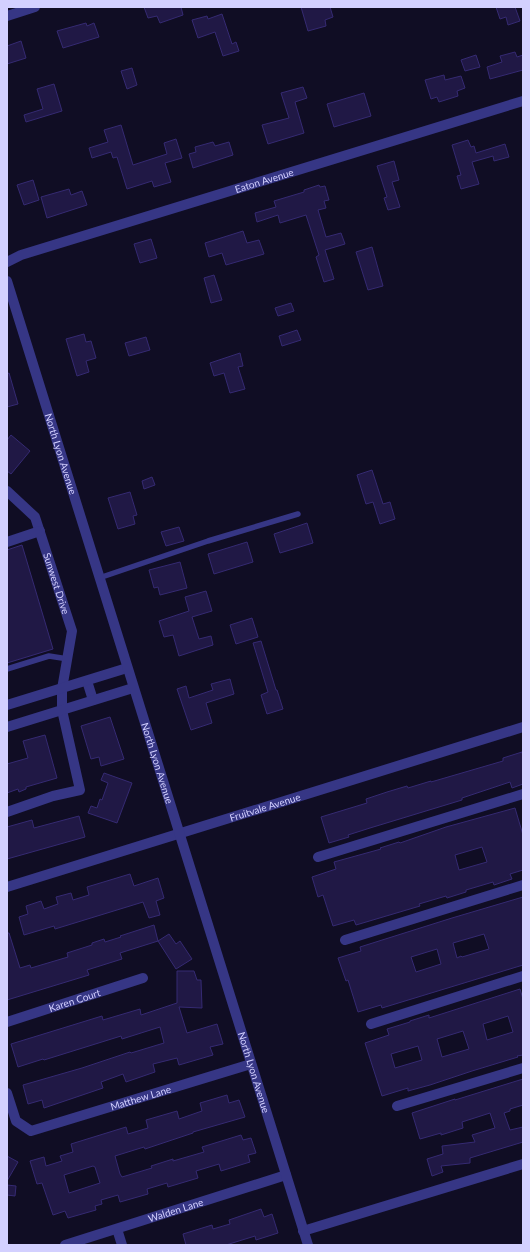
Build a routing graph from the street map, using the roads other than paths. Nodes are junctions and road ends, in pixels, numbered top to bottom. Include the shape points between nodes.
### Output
1 (35, 7) edge
2 (7, 16) edge
3 (523, 101) edge
4 (7, 262) edge
5 (7, 281) edge
6 (7, 491) edge
7 (298, 514) dead end
8 (40, 531) junction
9 (7, 542) edge
10 (99, 578) junction
11 (68, 659) junction
12 (127, 668) junction
13 (7, 669) edge
14 (87, 681) junction
15 (134, 688) junction
16 (62, 689) junction
17 (93, 700) junction
18 (7, 705) edge
19 (62, 710) junction
20 (7, 727) edge
21 (523, 727) edge
22 (522, 796) edge
23 (7, 812) edge
24 (179, 833) junction
25 (318, 857) dead end
26 (523, 885) edge
27 (7, 887) edge
28 (345, 940) dead end
29 (523, 976) edge
30 (143, 978) dead end
31 (7, 1022) edge
32 (371, 1024) dead end
33 (251, 1064) junction
34 (523, 1068) edge
35 (7, 1093) edge
36 (397, 1106) dead end
37 (523, 1164) edge
38 (286, 1176) junction
39 (117, 1228) junction
40 (303, 1230) junction
41 (65, 1245) edge
42 (122, 1245) edge
43 (308, 1245) edge

1 - 2 street
3 - 4 street, Eaton Avenue via 21,255
5 - 10 street, North Lyon Avenue
6 - 8 street, Sunwest Drive via 35,517
7 - 10 lane
8 - 9 street
8 - 11 street, Sunwest Drive via 72,631
10 - 12 street, North Lyon Avenue
11 - 13 lane via 49,656
11 - 16 street, Sunwest Drive
12 - 14 street
12 - 15 street, North Lyon Avenue
14 - 16 street
14 - 17 street
15 - 17 street
15 - 24 street, North Lyon Avenue
16 - 18 street
16 - 19 street, Sunwest Drive
17 - 19 street
19 - 20 street
19 - 23 street, Sunwest Drive via 80,790 53,796
21 - 24 street, Fruitvale Avenue
22 - 25 street
24 - 27 street, Fruitvale Avenue
24 - 33 street, North Lyon Avenue
26 - 28 street
29 - 32 street
30 - 31 street, Karen Court
33 - 35 street, Matthew Lane via 31,1131 16,1121
33 - 38 street, North Lyon Avenue
34 - 36 street
37 - 40 street
38 - 39 street, Walden Lane
38 - 40 street, North Lyon Avenue
39 - 41 street, Walden Lane
39 - 42 street
40 - 43 street, North Lyon Avenue

